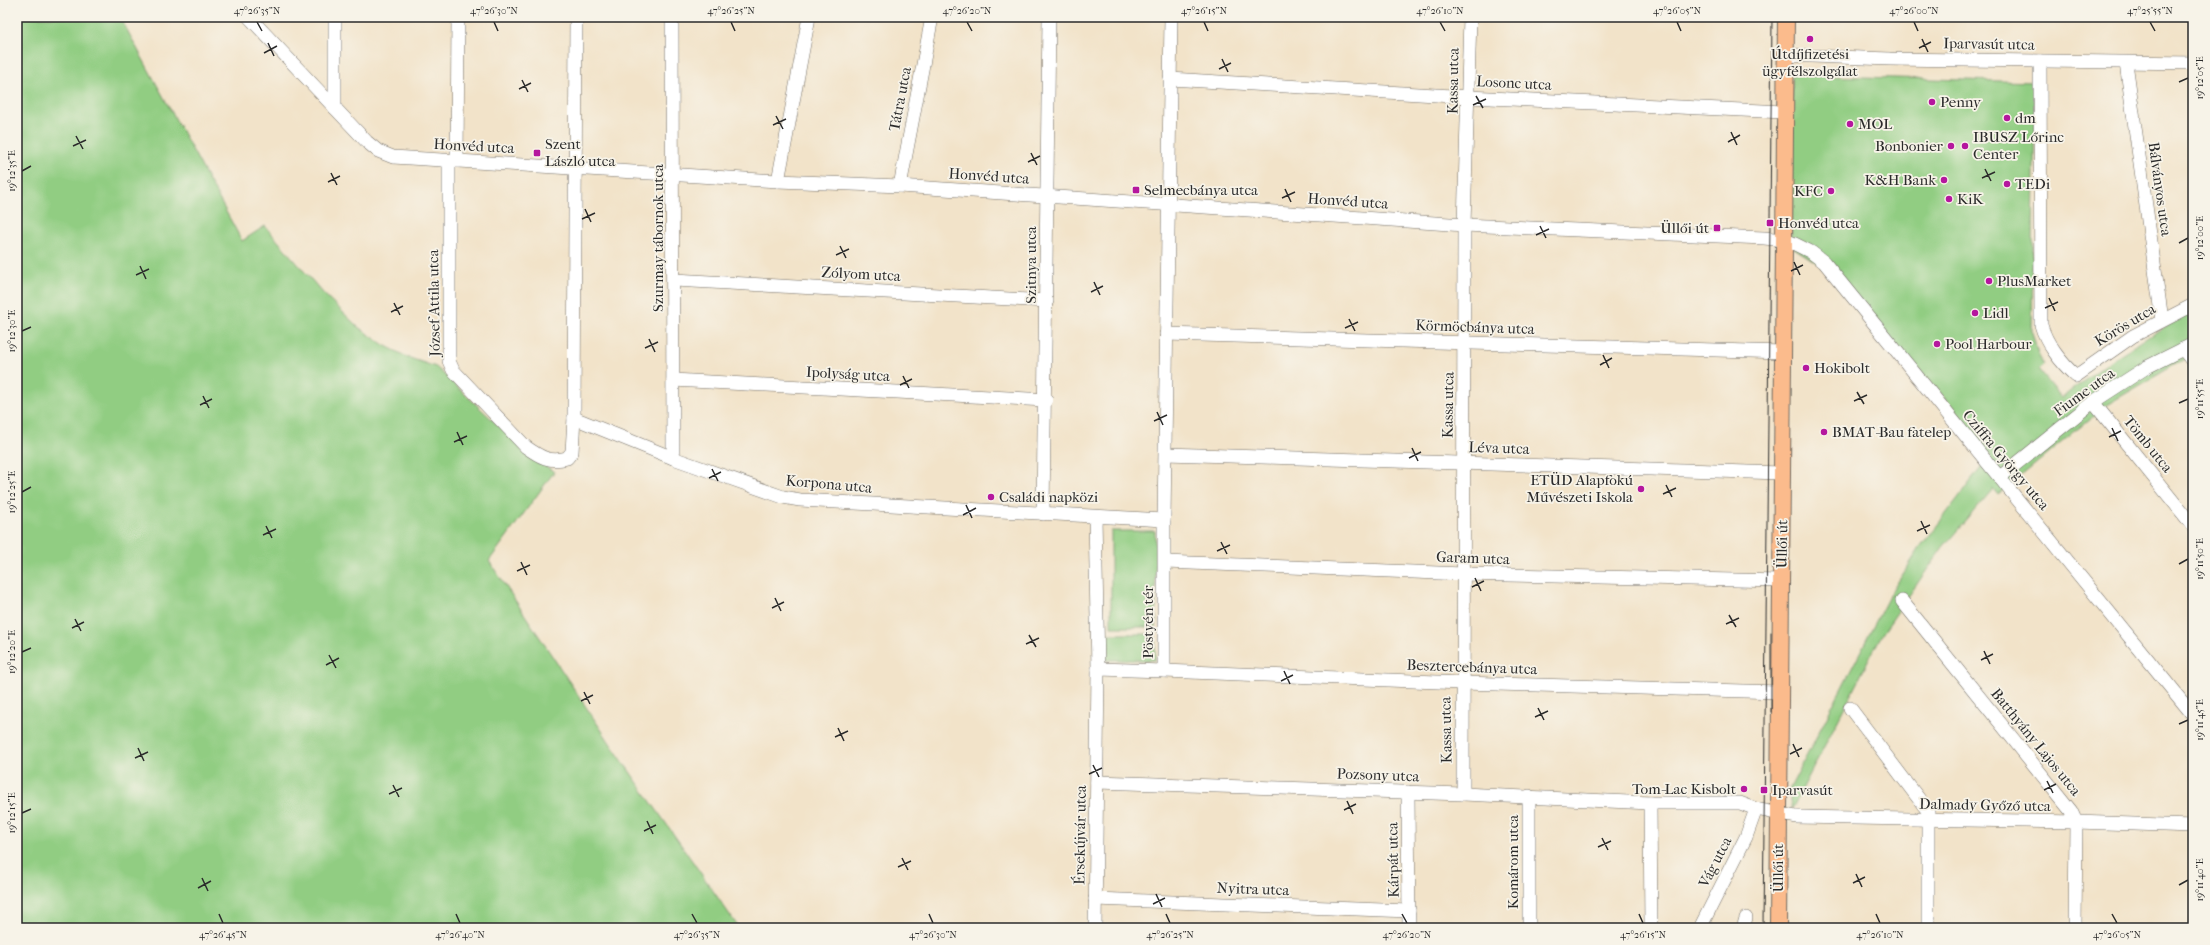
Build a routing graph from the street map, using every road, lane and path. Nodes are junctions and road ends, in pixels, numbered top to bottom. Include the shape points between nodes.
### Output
1 (249, 17) edge
2 (335, 17) edge
3 (458, 17) edge
4 (576, 17) edge
5 (672, 17) edge
6 (809, 17) edge
7 (932, 17) edge
8 (1049, 17) edge
9 (1171, 17) edge
10 (1470, 17) edge
11 (1786, 17) edge
12 (1785, 55) junction
13 (2040, 61) junction
14 (2126, 63) junction
15 (2193, 63) edge
16 (1170, 79) junction
17 (1469, 97) junction
18 (335, 108) junction
19 (1784, 112) junction
20 (453, 161) junction
21 (576, 168) junction
22 (674, 173) junction
23 (778, 181) junction
24 (900, 186) junction
25 (1048, 197) junction
26 (1169, 205) junction
27 (1464, 225) junction
28 (1785, 240) junction
29 (674, 280) junction
30 (1047, 301) junction
31 (2193, 305) edge
32 (2162, 320) junction
33 (1166, 334) junction
34 (1465, 342) junction
35 (2188, 347) edge
36 (1784, 352) junction
37 (2193, 362) edge
38 (673, 380) junction
39 (1046, 400) junction
40 (2093, 402) junction
41 (574, 418) junction
42 (1166, 454) junction
43 (674, 458) junction
44 (1464, 463) junction
45 (1782, 473) junction
46 (2000, 477) junction
47 (1043, 514) junction
48 (1095, 517) junction
49 (1164, 520) junction
50 (2193, 526) edge
51 (1165, 562) junction
52 (1463, 574) junction
53 (1781, 581) junction
54 (1902, 601) dead end
55 (1098, 669) junction
56 (1164, 671) junction
57 (1462, 683) junction
58 (1780, 692) junction
59 (1850, 708) dead end
60 (2193, 715) edge
61 (1097, 782) junction
62 (1408, 792) junction
63 (1463, 794) junction
64 (1529, 796) junction
65 (1650, 803) junction
66 (1756, 809) junction
67 (1778, 813) junction
68 (1929, 821) junction
69 (2076, 822) junction
70 (2193, 826) edge
71 (1095, 899) junction
72 (1409, 911) junction
73 (1095, 928) edge
74 (1409, 928) edge
75 (1529, 928) edge
76 (1651, 928) edge
77 (1700, 928) edge
78 (1778, 928) edge
79 (1928, 928) edge
80 (2074, 928) edge

1 - 18 street, Honvéd utca
2 - 18 street
3 - 20 street, József Attila utca
4 - 21 street
5 - 22 street, Szurmay tábornok utca
6 - 23 street
7 - 24 street, Tátra utca
8 - 25 street, Szitnya utca
9 - 16 street
10 - 17 street, Kassa utca
11 - 12 main road, Üllői út
12 - 13 street, Iparvasút utca
12 - 19 main road, Üllői út
13 - 14 street, Iparvasút utca
13 - 32 street, Körös utca via 2041,324 2045,336 2076,376 2115,347
14 - 15 street, Iparvasút utca
14 - 32 street, Bálványos utca
16 - 17 street, Losonc utca
16 - 26 street
17 - 19 street, Losonc utca
17 - 27 street, Kassa utca
18 - 20 street, Honvéd utca via 378,151 399,158
19 - 28 main road, Üllői út
20 - 21 street, Honvéd utca
20 - 41 street, József Attila utca via 448,346 449,361 453,370 526,446 549,460 568,458 572,452
21 - 22 street, Honvéd utca
21 - 41 street
22 - 23 street, Honvéd utca
22 - 29 street, Szurmay tábornok utca
23 - 24 street, Honvéd utca
24 - 25 street, Honvéd utca
25 - 26 street, Honvéd utca
25 - 30 street, Szitnya utca
26 - 27 street, Honvéd utca
26 - 33 street
27 - 28 street, Honvéd utca
27 - 34 street, Kassa utca
28 - 36 main road, Üllői út
28 - 46 street, Cziffra György utca via 1811,252 1824,262
29 - 30 street, Zólyom utca
29 - 38 street, Szurmay tábornok utca
30 - 39 street, Szitnya utca
31 - 32 street, Körös utca
33 - 34 street, Körmöcbánya utca
33 - 42 street
34 - 36 street, Körmöcbánya utca
34 - 44 street, Kassa utca
35 - 37 street
35 - 40 street, Fiume utca via 2147,367
36 - 45 main road, Üllői út
38 - 39 street, Ipolyság utca
38 - 43 street, Szurmay tábornok utca
39 - 47 street, Szitnya utca
40 - 46 street, Fiume utca
40 - 50 street, Tömb utca
41 - 43 street, Korpona utca
42 - 44 street, Léva utca
42 - 49 street
43 - 47 street, Korpona utca via 770,494 800,500
44 - 45 street, Léva utca
44 - 52 street, Kassa utca
45 - 53 main road, Üllői út
46 - 60 street, Cziffra György utca
47 - 48 street, Korpona utca
48 - 49 street
48 - 55 street
49 - 51 street, Pöstyén tér
51 - 52 street, Garam utca
51 - 56 street, Pöstyén tér
52 - 53 street, Garam utca
52 - 57 street, Kassa utca
53 - 58 main road, Üllői út
54 - 69 street, Batthyány Lajos utca via 2071,812
55 - 56 street, Pöstyén tér
55 - 61 street, Érsekújvár utca
56 - 57 street, Besztercebánya utca
57 - 58 street, Besztercebánya utca
57 - 63 street, Kassa utca
58 - 67 main road, Üllői út
59 - 68 street via 1928,811
61 - 62 street, Pozsony utca
61 - 71 street, Érsekújvár utca
62 - 63 street, Pozsony utca
62 - 72 street, Kárpát utca
63 - 64 street, Pozsony utca
64 - 65 street, Pozsony utca
64 - 75 street, Komárom utca
65 - 66 street, Pozsony utca via 1740,803
65 - 76 street
66 - 67 street, Pozsony utca
66 - 77 street, Vág utca via 1746,837
67 - 68 street, Dalmady Győző utca via 1788,817
67 - 78 main road, Üllői út
68 - 69 street, Dalmady Győző utca
68 - 79 street
69 - 70 street, Dalmady Győző utca
69 - 80 street
71 - 72 street, Nyitra utca
71 - 73 street, Érsekújvár utca
72 - 74 street, Kárpát utca

